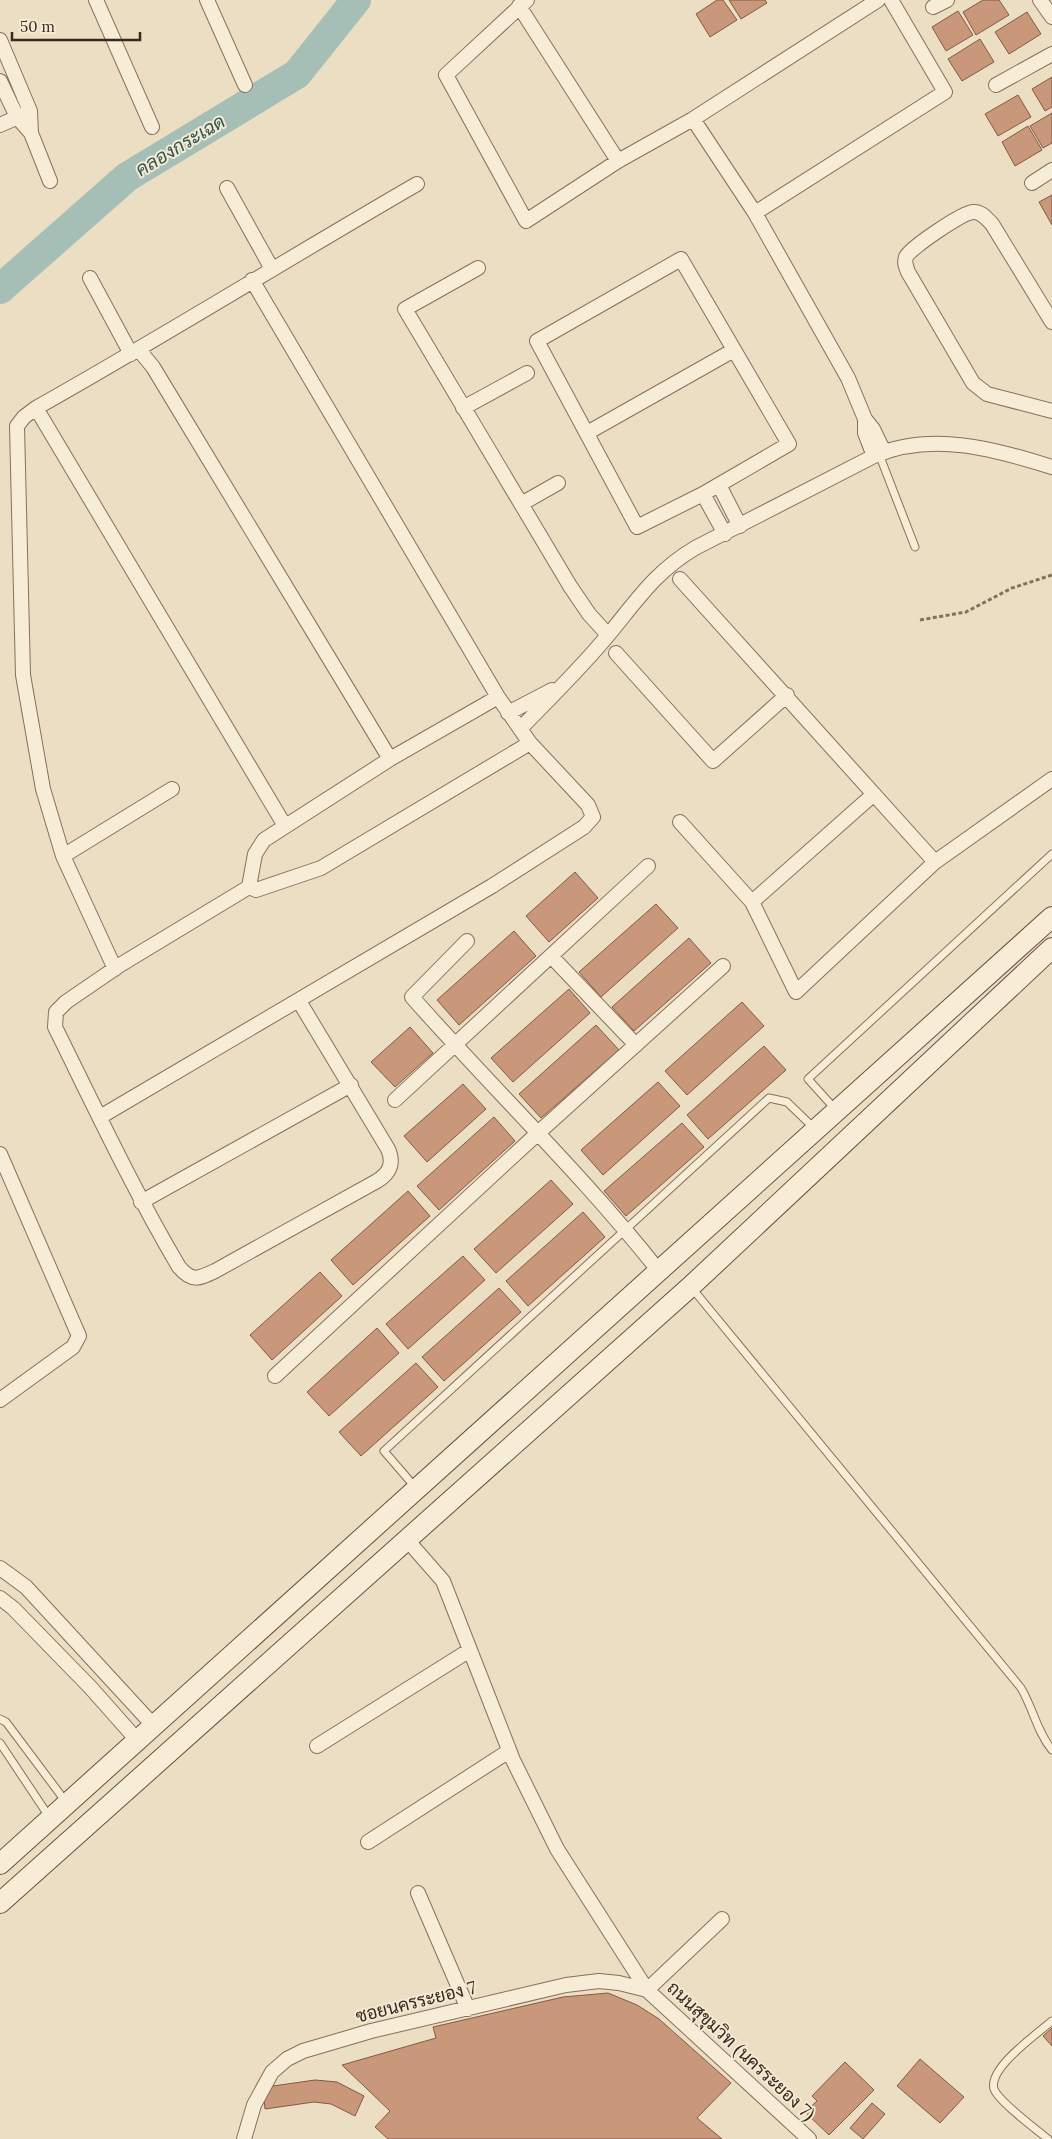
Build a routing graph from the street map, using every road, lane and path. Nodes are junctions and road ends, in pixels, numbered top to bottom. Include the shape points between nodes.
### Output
1 (96, 0) edge
2 (207, 0) edge
3 (878, 0) edge
4 (891, 0) edge
5 (947, 0) edge
6 (1040, 0) edge
7 (523, 3) edge
8 (933, 7) dead end
9 (1052, 17) edge
10 (0, 40) edge
11 (1052, 54) edge
12 (0, 81) edge
13 (245, 85) dead end
14 (996, 86) dead end
15 (30, 111) junction
16 (16, 118) junction
17 (693, 119) junction
18 (0, 125) edge
19 (152, 127) dead end
20 (31, 133) junction
21 (618, 161) junction
22 (1052, 170) edge
23 (50, 181) dead end
24 (1032, 183) dead end
25 (416, 184) dead end
26 (227, 188) dead end
27 (755, 213) junction
28 (272, 268) junction
29 (478, 268) dead end
30 (90, 278) dead end
31 (252, 280) junction
32 (1052, 322) edge
33 (734, 350) junction
34 (135, 352) junction
35 (527, 373) dead end
36 (36, 408) junction
37 (463, 408) junction
38 (1052, 411) edge
39 (587, 434) junction
40 (879, 454) junction
41 (1052, 467) edge
42 (558, 483) dead end
43 (719, 485) junction
44 (703, 494) junction
45 (521, 504) junction
46 (740, 526) junction
47 (725, 534) junction
48 (915, 547) dead end
49 (1052, 575) edge
50 (680, 579) dead end
51 (920, 620) dead end
52 (608, 635) junction
53 (616, 653) dead end
54 (562, 685) junction
55 (787, 695) junction
56 (498, 697) junction
57 (508, 713) junction
58 (520, 729) junction
59 (530, 742) junction
60 (390, 759) junction
61 (1052, 779) edge
62 (172, 789) dead end
63 (874, 794) junction
64 (680, 822) dead end
65 (285, 826) junction
66 (1052, 854) edge
67 (63, 856) junction
68 (935, 862) junction
69 (648, 866) dead end
70 (249, 887) junction
71 (752, 902) junction
72 (1052, 917) edge
73 (468, 941) dead end
74 (1052, 948) edge
75 (551, 956) junction
76 (723, 966) dead end
77 (115, 969) junction
78 (299, 1001) junction
79 (636, 1045) junction
80 (455, 1046) junction
81 (351, 1084) junction
82 (396, 1100) dead end
83 (837, 1110) junction
84 (100, 1117) junction
85 (815, 1130) junction
86 (538, 1133) junction
87 (0, 1154) edge
88 (141, 1202) junction
89 (625, 1229) junction
90 (658, 1270) junction
91 (690, 1287) junction
92 (275, 1376) dead end
93 (0, 1400) edge
94 (515, 1400) junction
95 (538, 1424) junction
96 (417, 1489) junction
97 (408, 1541) junction
98 (0, 1568) edge
99 (0, 1598) edge
100 (470, 1650) junction
101 (0, 1718) edge
102 (154, 1725) junction
103 (136, 1740) junction
104 (0, 1742) edge
105 (317, 1746) dead end
106 (1052, 1750) edge
107 (509, 1751) junction
108 (67, 1803) junction
109 (50, 1818) junction
110 (368, 1842) dead end
111 (0, 1864) edge
112 (418, 1893) dead end
113 (0, 1903) edge
114 (722, 1919) dead end
115 (647, 1990) junction
116 (468, 2009) junction
117 (1052, 2021) edge
118 (244, 2139) edge
119 (809, 2139) edge
120 (1048, 2139) edge

1 - 19 street
2 - 13 street
3 - 17 street
4 - 27 street via 945,92
5 - 8 street
6 - 9 street
7 - 21 street
7 - 21 street via 446,75 526,221
10 - 15 street
11 - 14 street
12 - 16 street
15 - 16 street
15 - 20 street
16 - 18 street
16 - 20 street
17 - 21 street
17 - 27 street
20 - 23 street
22 - 24 street
25 - 28 street
26 - 28 street
27 - 40 street via 848,378 865,419 873,429
28 - 31 street
29 - 37 street via 405,309
30 - 34 street
31 - 34 street
31 - 56 street
32 - 38 street via 992,224 980,213 959,218 912,250 905,259 908,272 973,383 987,394
33 - 39 street
33 - 39 street via 681,259 537,341
33 - 43 street via 789,444
34 - 36 street
34 - 60 street via 153,367
35 - 37 street
36 - 65 street
36 - 67 street via 17,426 16,437 23,676 43,789
37 - 45 street
39 - 44 street via 637,527
40 - 41 street via 904,446 933,443 965,445
40 - 46 street
40 - 48 lane
42 - 45 street
43 - 44 street
43 - 46 street
44 - 47 street
45 - 52 street via 570,586
46 - 47 street
47 - 52 street via 695,548 668,567 637,598
49 - 51 path via 1012,588 966,612
50 - 55 street
52 - 54 street
53 - 55 street via 713,761
54 - 57 street
54 - 58 street
55 - 63 street
56 - 57 street
56 - 60 street
57 - 58 street
58 - 59 street
59 - 70 street via 321,868 256,890
59 - 78 street via 588,805 593,817 589,823 492,886
60 - 65 street
61 - 68 street
62 - 67 street
63 - 68 street
63 - 71 street
64 - 71 street
65 - 70 street via 264,840 255,854
66 - 83 lane via 808,1079
67 - 77 street
68 - 71 street via 796,992
69 - 75 street
70 - 77 street
72 - 83 street
73 - 80 street via 412,997
74 - 91 street
75 - 79 street
75 - 80 street
76 - 79 street
77 - 84 street via 66,1002 55,1016 55,1027
78 - 81 street
78 - 84 street
79 - 86 street
80 - 82 street
80 - 86 street
81 - 88 street
81 - 88 street via 390,1155 391,1167 377,1181 215,1271 194,1278 186,1276 179,1267
83 - 85 street
84 - 88 street
85 - 89 lane via 787,1102 769,1098
85 - 90 street
86 - 89 street
86 - 92 street
87 - 93 street via 79,1336 77,1344
89 - 90 street
89 - 96 lane via 384,1451
90 - 94 street
91 - 95 street
91 - 106 lane via 1020,1688 1030,1704 1040,1734
94 - 95 street
94 - 96 street
95 - 97 street
96 - 102 street
97 - 100 street via 443,1581
97 - 113 street
98 - 102 street via 26,1587
99 - 103 street via 91,1688
100 - 105 street
100 - 107 street
101 - 108 lane
102 - 103 street
103 - 108 street
104 - 109 lane
107 - 110 street
107 - 115 street via 557,1849
108 - 109 street
109 - 111 street
112 - 116 street
114 - 115 street
115 - 116 street, ซอยนครระยอง 7 via 598,1981 566,1985
115 - 119 street, ถนนสุขุมวิท (นครระยอง 7)
116 - 118 street, ซอยนครระยอง 7 via 371,2031 303,2051 287,2059 272,2072 263,2087
117 - 120 lane via 998,2069 993,2079 995,2090 1003,2102

